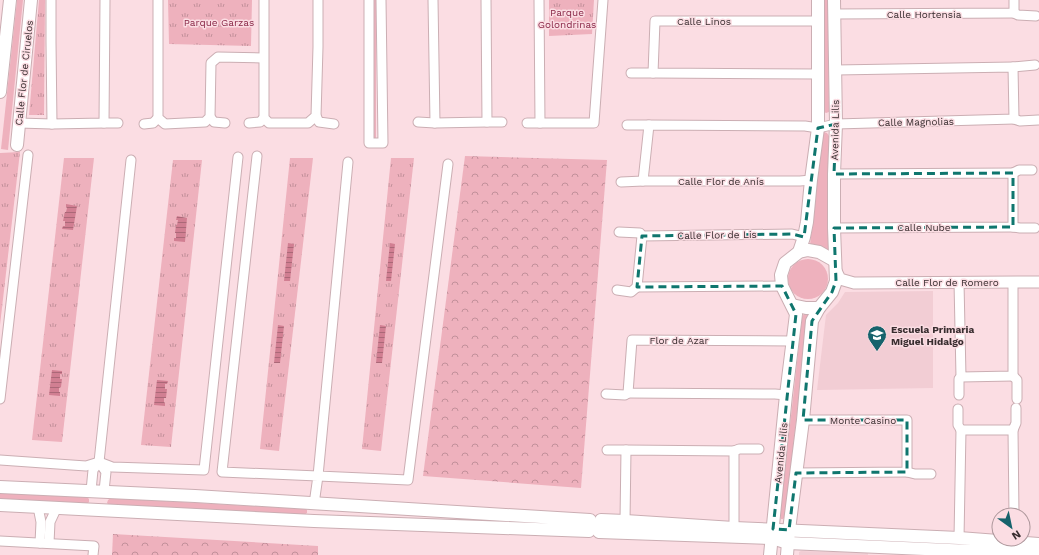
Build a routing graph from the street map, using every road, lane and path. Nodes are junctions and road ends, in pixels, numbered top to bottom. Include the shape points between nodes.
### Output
1 (10, 0) edge
2 (31, 0) edge
3 (51, 0) edge
4 (105, 0) edge
5 (158, 0) edge
6 (264, 0) edge
7 (318, 0) edge
8 (370, 0) edge
9 (380, 0) edge
10 (433, 0) edge
11 (486, 0) edge
12 (539, 0) edge
13 (603, 0) edge
14 (818, 0) edge
15 (834, 0) edge
16 (1014, 0) edge
17 (1014, 13) junction
18 (834, 14) junction
19 (1036, 16) dead end
20 (818, 21) junction
21 (263, 58) junction
22 (1035, 65) dead end
23 (1013, 67) junction
24 (836, 70) junction
25 (631, 73) dead end
26 (653, 73) junction
27 (812, 74) junction
28 (0, 92) edge
29 (316, 116) junction
30 (210, 117) junction
31 (158, 118) junction
32 (264, 118) junction
33 (1014, 119) junction
34 (1038, 120) dead end
35 (418, 122) dead end
36 (487, 122) junction
37 (502, 122) dead end
38 (19, 123) junction
39 (104, 123) junction
40 (118, 123) dead end
41 (225, 123) dead end
42 (249, 123) dead end
43 (435, 123) junction
44 (527, 123) dead end
45 (540, 123) junction
46 (52, 124) junction
47 (144, 124) dead end
48 (334, 124) dead end
49 (627, 124) dead end
50 (836, 124) junction
51 (649, 125) junction
52 (818, 128) junction
53 (17, 145) dead end
54 (28, 156) dead end
55 (257, 156) dead end
56 (238, 157) dead end
57 (132, 160) dead end
58 (348, 162) dead end
59 (448, 164) dead end
60 (1032, 170) dead end
61 (1012, 173) junction
62 (834, 174) junction
63 (805, 180) junction
64 (643, 181) junction
65 (621, 182) dead end
66 (1013, 227) junction
67 (834, 228) junction
68 (1035, 228) dead end
69 (619, 232) dead end
70 (642, 236) junction
71 (804, 237) junction
72 (799, 252) junction
73 (835, 266) junction
74 (959, 282) junction
75 (1013, 282) junction
76 (1039, 282) edge
77 (854, 283) junction
78 (782, 286) junction
79 (637, 287) junction
80 (617, 290) dead end
81 (832, 292) junction
82 (792, 305) junction
83 (819, 308) junction
84 (792, 340) junction
85 (1013, 376) junction
86 (961, 377) junction
87 (628, 393) junction
88 (606, 394) dead end
89 (780, 395) junction
90 (960, 395) dead end
91 (0, 399) edge
92 (958, 409) dead end
93 (803, 420) junction
94 (961, 430) junction
95 (1013, 430) junction
96 (759, 449) dead end
97 (607, 450) dead end
98 (626, 450) junction
99 (734, 451) junction
100 (0, 460) edge
101 (99, 462) junction
102 (907, 472) junction
103 (796, 473) junction
104 (931, 474) dead end
105 (318, 476) junction
106 (0, 487) edge
107 (98, 491) junction
108 (316, 504) junction
109 (0, 505) edge
110 (38, 507) junction
111 (57, 507) junction
112 (1014, 507) edge
113 (97, 509) junction
114 (314, 521) junction
115 (625, 521) junction
116 (595, 526) junction
117 (734, 528) junction
118 (789, 530) junction
119 (772, 533) junction
120 (959, 538) junction
121 (0, 541) edge
122 (45, 543) junction
123 (992, 547) edge
124 (1020, 547) edge
125 (981, 548) edge
126 (788, 549) edge
127 (1039, 554) edge
128 (93, 555) edge
129 (770, 555) edge

1 - 28 main road
2 - 38 main road, Calle Flor de Ciruelos
3 - 46 street
4 - 39 street
5 - 31 street
6 - 21 street
7 - 29 street
8 - 9 street via 370,143 383,143
10 - 43 street
11 - 36 street
12 - 45 street
13 - 45 street via 598,123
14 - 20 main road, Avenida Lilis
15 - 18 main road, Avenida Lilis
16 - 17 street
17 - 18 street, Calle Hortensia
17 - 19 street, Calle Hortensia
18 - 24 main road, Avenida Lilis
20 - 26 street, Calle Linos via 655,21
20 - 27 main road, Avenida Lilis
21 - 30 street via 218,57 211,63
21 - 32 street
22 - 23 street
23 - 24 street
23 - 33 street
24 - 50 main road, Avenida Lilis
25 - 26 street
26 - 27 street
27 - 52 main road, Avenida Lilis
29 - 32 street via 308,123 269,123
29 - 48 street via 319,122
30 - 31 street via 205,122 165,124
30 - 41 street via 214,122
31 - 47 street via 153,123
32 - 42 street via 260,122
33 - 34 street, Calle Magnolias
33 - 50 street, Calle Magnolias
35 - 43 street
36 - 37 street
36 - 43 street
38 - 46 street
38 - 53 main road, Calle Flor de Ciruelos
39 - 40 street
39 - 46 street
44 - 45 street
49 - 51 street
50 - 52 street, Calle Magnolias
50 - 62 main road, Avenida Lilis
51 - 52 street
51 - 64 street
52 - 63 main road, Avenida Lilis
54 - 91 street
55 - 105 street via 222,472
56 - 101 street via 204,470 112,467
57 - 101 street
58 - 105 street
59 - 105 street via 408,480
60 - 61 street
61 - 62 street
61 - 66 street
62 - 67 main road, Avenida Lilis
63 - 64 street, Calle Flor de Anís
63 - 71 main road, Avenida Lilis via 807,222
64 - 65 street, Calle Flor de Anís
66 - 67 street, Calle Nube
66 - 68 street, Calle Nube
67 - 73 main road, Avenida Lilis
69 - 70 street, Calle Flor de Lis via 640,233
70 - 71 street, Calle Flor de Lis via 792,234
70 - 79 street
71 - 72 main road, Avenida Lilis
72 - 73 main road via 819,252
72 - 78 main road via 785,263 781,275
73 - 77 street, Calle Flor de Romero via 840,279
73 - 81 main road via 836,281
74 - 75 street, Calle Flor de Romero
74 - 77 street, Calle Flor de Romero
74 - 86 street
75 - 76 street, Calle Flor de Romero
75 - 85 street
77 - 81 street, Calle Flor de Romero
78 - 79 street
78 - 82 main road
79 - 80 street via 631,292
81 - 83 main road
82 - 83 main road
82 - 84 main road, Avenida Lilis via 796,314
83 - 93 main road, Avenida Lilis via 812,321
84 - 87 street, Flor de Azar via 632,340
84 - 89 main road, Avenida Lilis
85 - 86 street
85 - 95 street via 1017,380 1016,423
86 - 90 street
87 - 88 street
87 - 89 street
89 - 119 main road, Avenida Lilis
92 - 94 street via 958,425
93 - 102 street, Monte Casino via 907,420
93 - 103 main road, Avenida Lilis
94 - 95 street
94 - 120 street
95 - 112 street
96 - 99 street
97 - 98 street
98 - 99 street
98 - 115 street
99 - 117 street
100 - 101 street via 86,466
101 - 107 street via 93,470
101 - 107 street via 106,472
102 - 103 street
102 - 104 street
103 - 118 main road, Avenida Lilis
105 - 108 street
106 - 107 main road
107 - 108 main road
107 - 113 main road
108 - 114 main road
108 - 116 main road
109 - 110 main road
110 - 111 main road
110 - 122 street
111 - 113 main road
111 - 122 street
113 - 114 main road
114 - 116 main road
115 - 116 main road
115 - 117 main road
116 - 119 main road
117 - 119 main road
118 - 119 main road
118 - 120 main road
118 - 126 main road, Avenida Lilis
119 - 126 main road
119 - 129 main road, Avenida Lilis
120 - 125 main road
121 - 122 street
122 - 128 street via 94,546
123 - 125 main road
124 - 127 main road
125 - 126 main road

